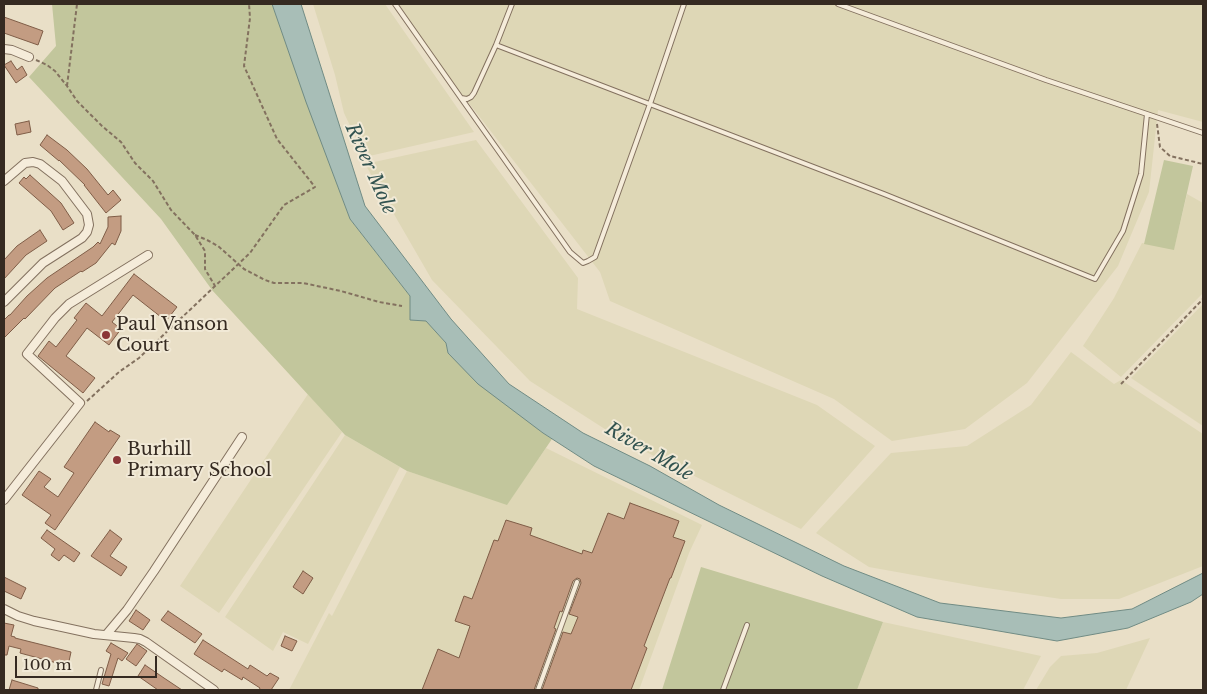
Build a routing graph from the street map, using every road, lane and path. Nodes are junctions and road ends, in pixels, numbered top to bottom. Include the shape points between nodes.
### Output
1 (77, 4) edge
2 (249, 4) edge
3 (394, 4) edge
4 (512, 4) edge
5 (684, 4) edge
6 (838, 4) edge
7 (496, 45) junction
8 (4, 49) edge
9 (29, 57) joint
10 (67, 86) junction
11 (461, 98) junction
12 (650, 104) junction
13 (1147, 114) junction
14 (1156, 117) junction
15 (1203, 133) edge
16 (4, 181) edge
17 (1203, 190) edge
18 (195, 235) junction
19 (148, 255) dead end
20 (238, 264) junction
21 (215, 286) junction
22 (1203, 299) edge
23 (4, 302) edge
24 (402, 306) dead end
25 (1121, 384) dead end
26 (80, 403) junction
27 (242, 437) dead end
28 (4, 500) edge
29 (577, 582) dead end
30 (4, 609) edge
31 (747, 624) dead end
32 (106, 635) junction
33 (101, 670) dead end
34 (96, 690) edge
35 (214, 690) edge
36 (538, 690) edge
37 (723, 690) edge

1 - 10 path
2 - 20 path via 244,66 277,139 315,187 284,205 250,253
3 - 11 lane
4 - 7 lane
5 - 12 lane
6 - 13 lane
7 - 11 lane via 474,93 467,99
7 - 12 lane
8 - 9 street
9 - 10 path via 55,71
10 - 18 path via 77,101 121,142 153,181 171,210
11 - 12 lane via 570,252 583,262 594,257
12 - 13 lane via 1095,279 1123,231 1141,174
13 - 14 lane
14 - 15 lane
14 - 17 path via 1160,147 1170,156 1203,164
16 - 23 street via 25,163 40,164 62,181 87,214 89,225 82,238 43,264
18 - 20 path via 218,246
18 - 21 path via 205,251 205,269
19 - 26 street via 69,304 27,354
20 - 21 path
20 - 24 path via 266,280 304,283
21 - 26 path via 139,358 88,401
22 - 25 path
26 - 28 street
27 - 32 street via 122,617
29 - 36 lane
30 - 32 street via 34,621
31 - 37 lane
32 - 35 street via 146,642
33 - 34 lane

